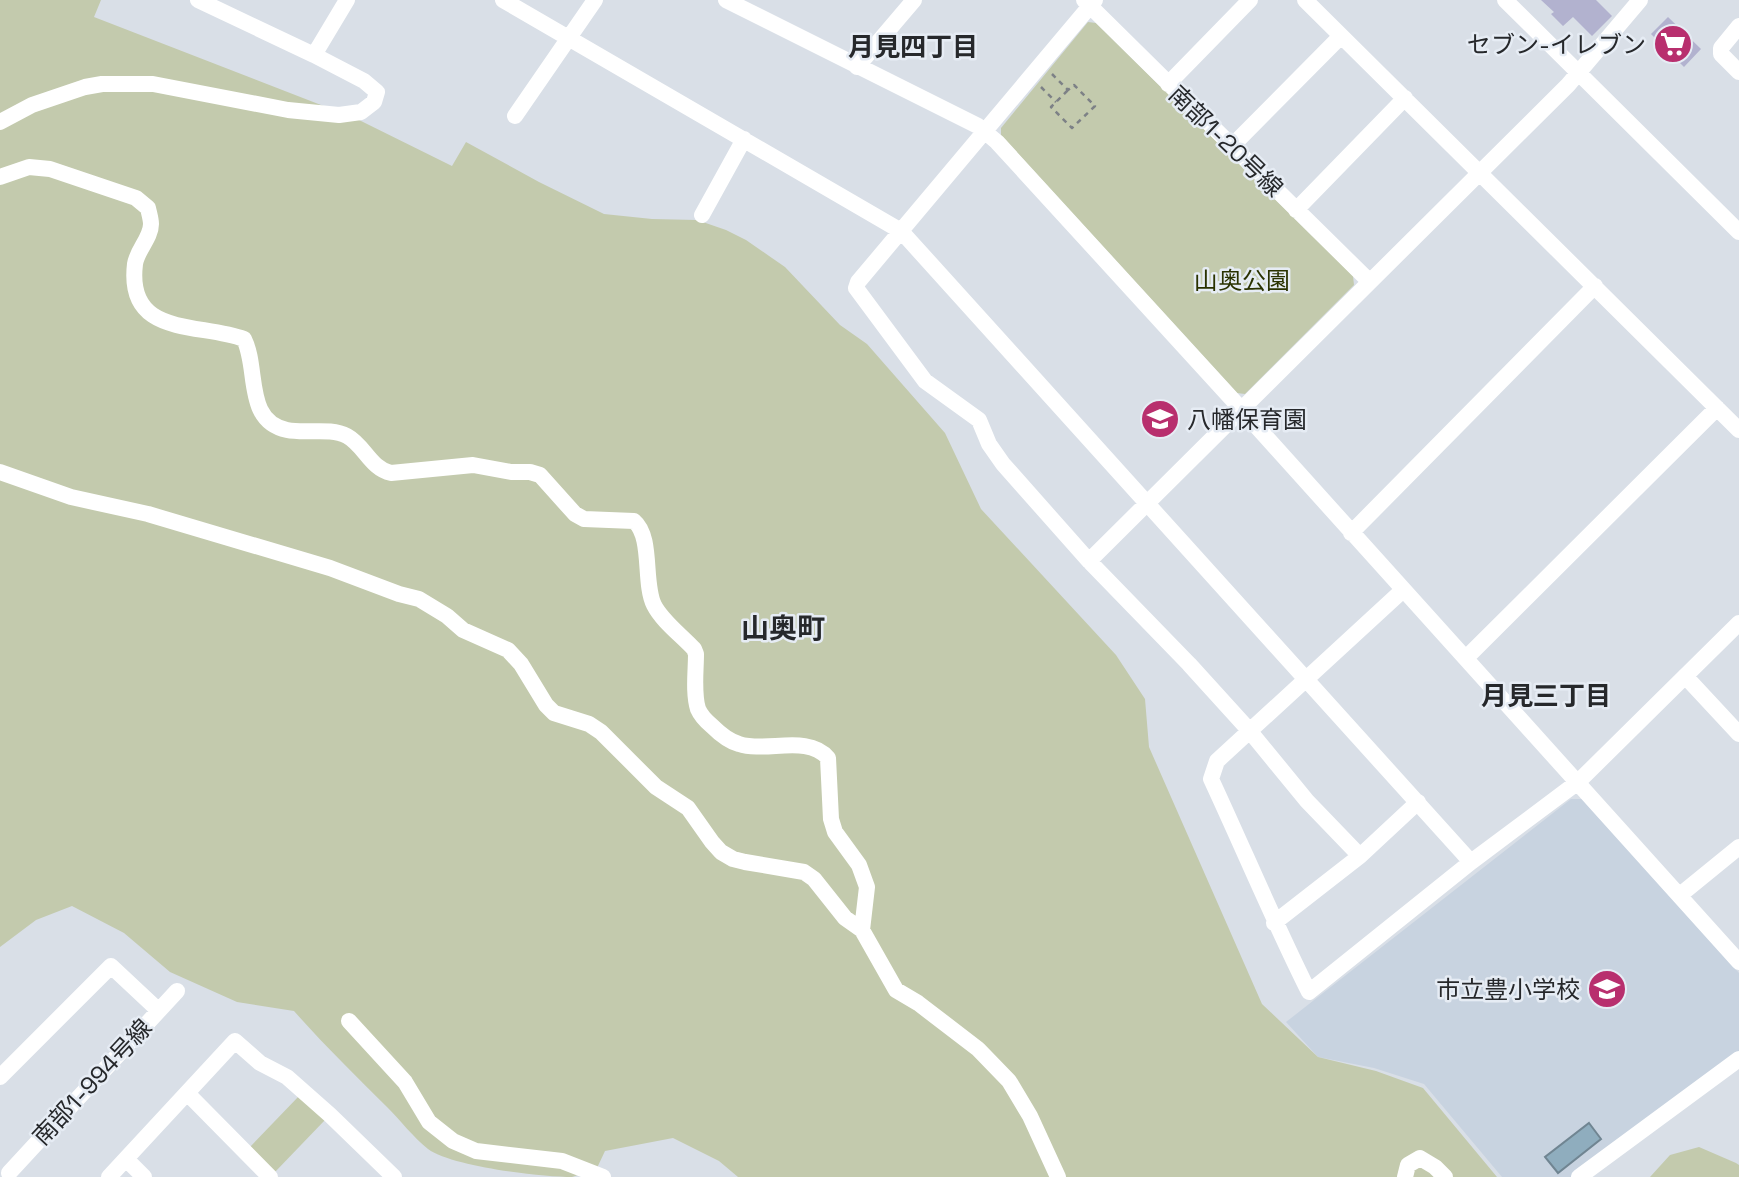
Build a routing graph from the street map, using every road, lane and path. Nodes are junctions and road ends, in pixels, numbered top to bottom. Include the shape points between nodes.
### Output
1 (198, 0) edge
2 (347, 0) edge
3 (503, 0) edge
4 (595, 0) edge
5 (728, 0) edge
6 (914, 0) edge
7 (1250, 0) edge
8 (1305, 0) edge
9 (1505, 0) edge
10 (1640, 0) edge
11 (1090, 2) edge
12 (1739, 26) edge
13 (1341, 36) junction
14 (568, 38) junction
15 (314, 55) junction
16 (857, 66) junction
17 (1037, 70) junction
18 (1739, 72) edge
19 (1578, 74) junction
20 (1168, 84) junction
21 (1068, 90) junction
22 (1405, 98) junction
23 (1056, 102) junction
24 (515, 116) dead end
25 (0, 122) edge
26 (985, 131) junction
27 (744, 139) junction
28 (1231, 147) junction
29 (1478, 172) junction
30 (0, 177) edge
31 (1296, 210) junction
32 (702, 215) dead end
33 (901, 231) junction
34 (1739, 232) edge
35 (1369, 281) junction
36 (1595, 286) junction
37 (1717, 408) junction
38 (1241, 410) junction
39 (1739, 430) edge
40 (0, 472) edge
41 (1149, 502) junction
42 (1351, 533) junction
43 (1089, 561) junction
44 (1403, 590) junction
45 (1739, 623) edge
46 (1466, 659) junction
47 (1685, 676) junction
48 (1307, 679) junction
49 (1248, 729) junction
50 (1739, 734) edge
51 (1578, 782) junction
52 (1418, 802) junction
53 (1739, 847) edge
54 (1360, 856) junction
55 (1471, 862) junction
56 (1679, 895) junction
57 (1274, 923) junction
58 (862, 930) junction
59 (1739, 962) edge
60 (177, 991) dead end
61 (158, 1010) junction
62 (349, 1021) dead end
63 (1739, 1059) edge
64 (0, 1077) edge
65 (187, 1093) junction
66 (126, 1159) junction
67 (8, 1173) edge
68 (110, 1177) edge
69 (144, 1177) edge
70 (270, 1177) edge
71 (394, 1177) edge
72 (603, 1177) edge
73 (1058, 1177) edge
74 (1405, 1177) edge
75 (1445, 1177) edge
76 (1579, 1177) edge

1 - 15 street
2 - 15 street
3 - 14 street
4 - 14 street
5 - 16 street
6 - 16 street
7 - 20 street
8 - 13 street
9 - 19 street
10 - 19 street
11 - 17 street
11 - 20 street, 南部1-20号線
12 - 18 street via 1721,48 1721,54
13 - 22 street
13 - 28 street
14 - 24 street
14 - 27 street
15 - 25 street via 364,81 377,92 374,102 360,112 339,115 153,84 102,84 32,105
16 - 26 street
17 - 21 path
17 - 23 path
17 - 26 street
19 - 29 street
19 - 34 street
20 - 28 street, 南部1-20号線
21 - 23 path
21 - 23 path via 1073,85 1095,106 1072,128 1051,107
22 - 29 street
22 - 31 street
26 - 33 street
26 - 38 street
27 - 32 street
27 - 33 street
28 - 31 street, 南部1-20号線
29 - 35 street
29 - 36 street
30 - 58 street via 29,167 50,169 136,198 148,208 151,226 134,272 145,309 167,324 244,339 255,395 261,412 274,425 348,436 391,474 474,465 530,472 540,475 584,519 638,524 652,601 696,654 696,694 702,716 737,744 800,746 816,749 828,758 831,819 867,887
31 - 35 street, 南部1-20号線
33 - 41 street
33 - 43 street via 856,288 925,381 979,420 1003,464
35 - 38 street
36 - 37 street
36 - 42 street
37 - 39 street
37 - 46 street
38 - 41 street
38 - 42 street
40 - 58 street via 71,496 229,537 419,599 463,630 508,650 545,705 601,732 656,787 688,808 721,852 745,862 804,872 845,918
41 - 43 street
41 - 48 street
42 - 44 street
43 - 49 street
44 - 46 street
44 - 48 street
45 - 47 street
46 - 51 street
47 - 50 street
47 - 51 street
48 - 49 street
48 - 52 street
49 - 54 street
49 - 57 street via 1217,761 1211,779
51 - 55 street
51 - 56 street
52 - 54 street
52 - 55 street
53 - 56 street
54 - 57 street
55 - 57 street via 1308,992
56 - 59 street
58 - 73 street via 896,990 978,1049 1009,1081
60 - 61 street, 南部1-994号線
61 - 64 street via 111,966
61 - 67 street, 南部1-994号線
62 - 72 street via 405,1082 429,1122 453,1141 476,1151 549,1158
63 - 76 street
65 - 66 street
65 - 70 street
65 - 71 street via 234,1041 260,1063 287,1077
66 - 68 street
66 - 69 street
74 - 75 street via 1408,1165 1420,1158

